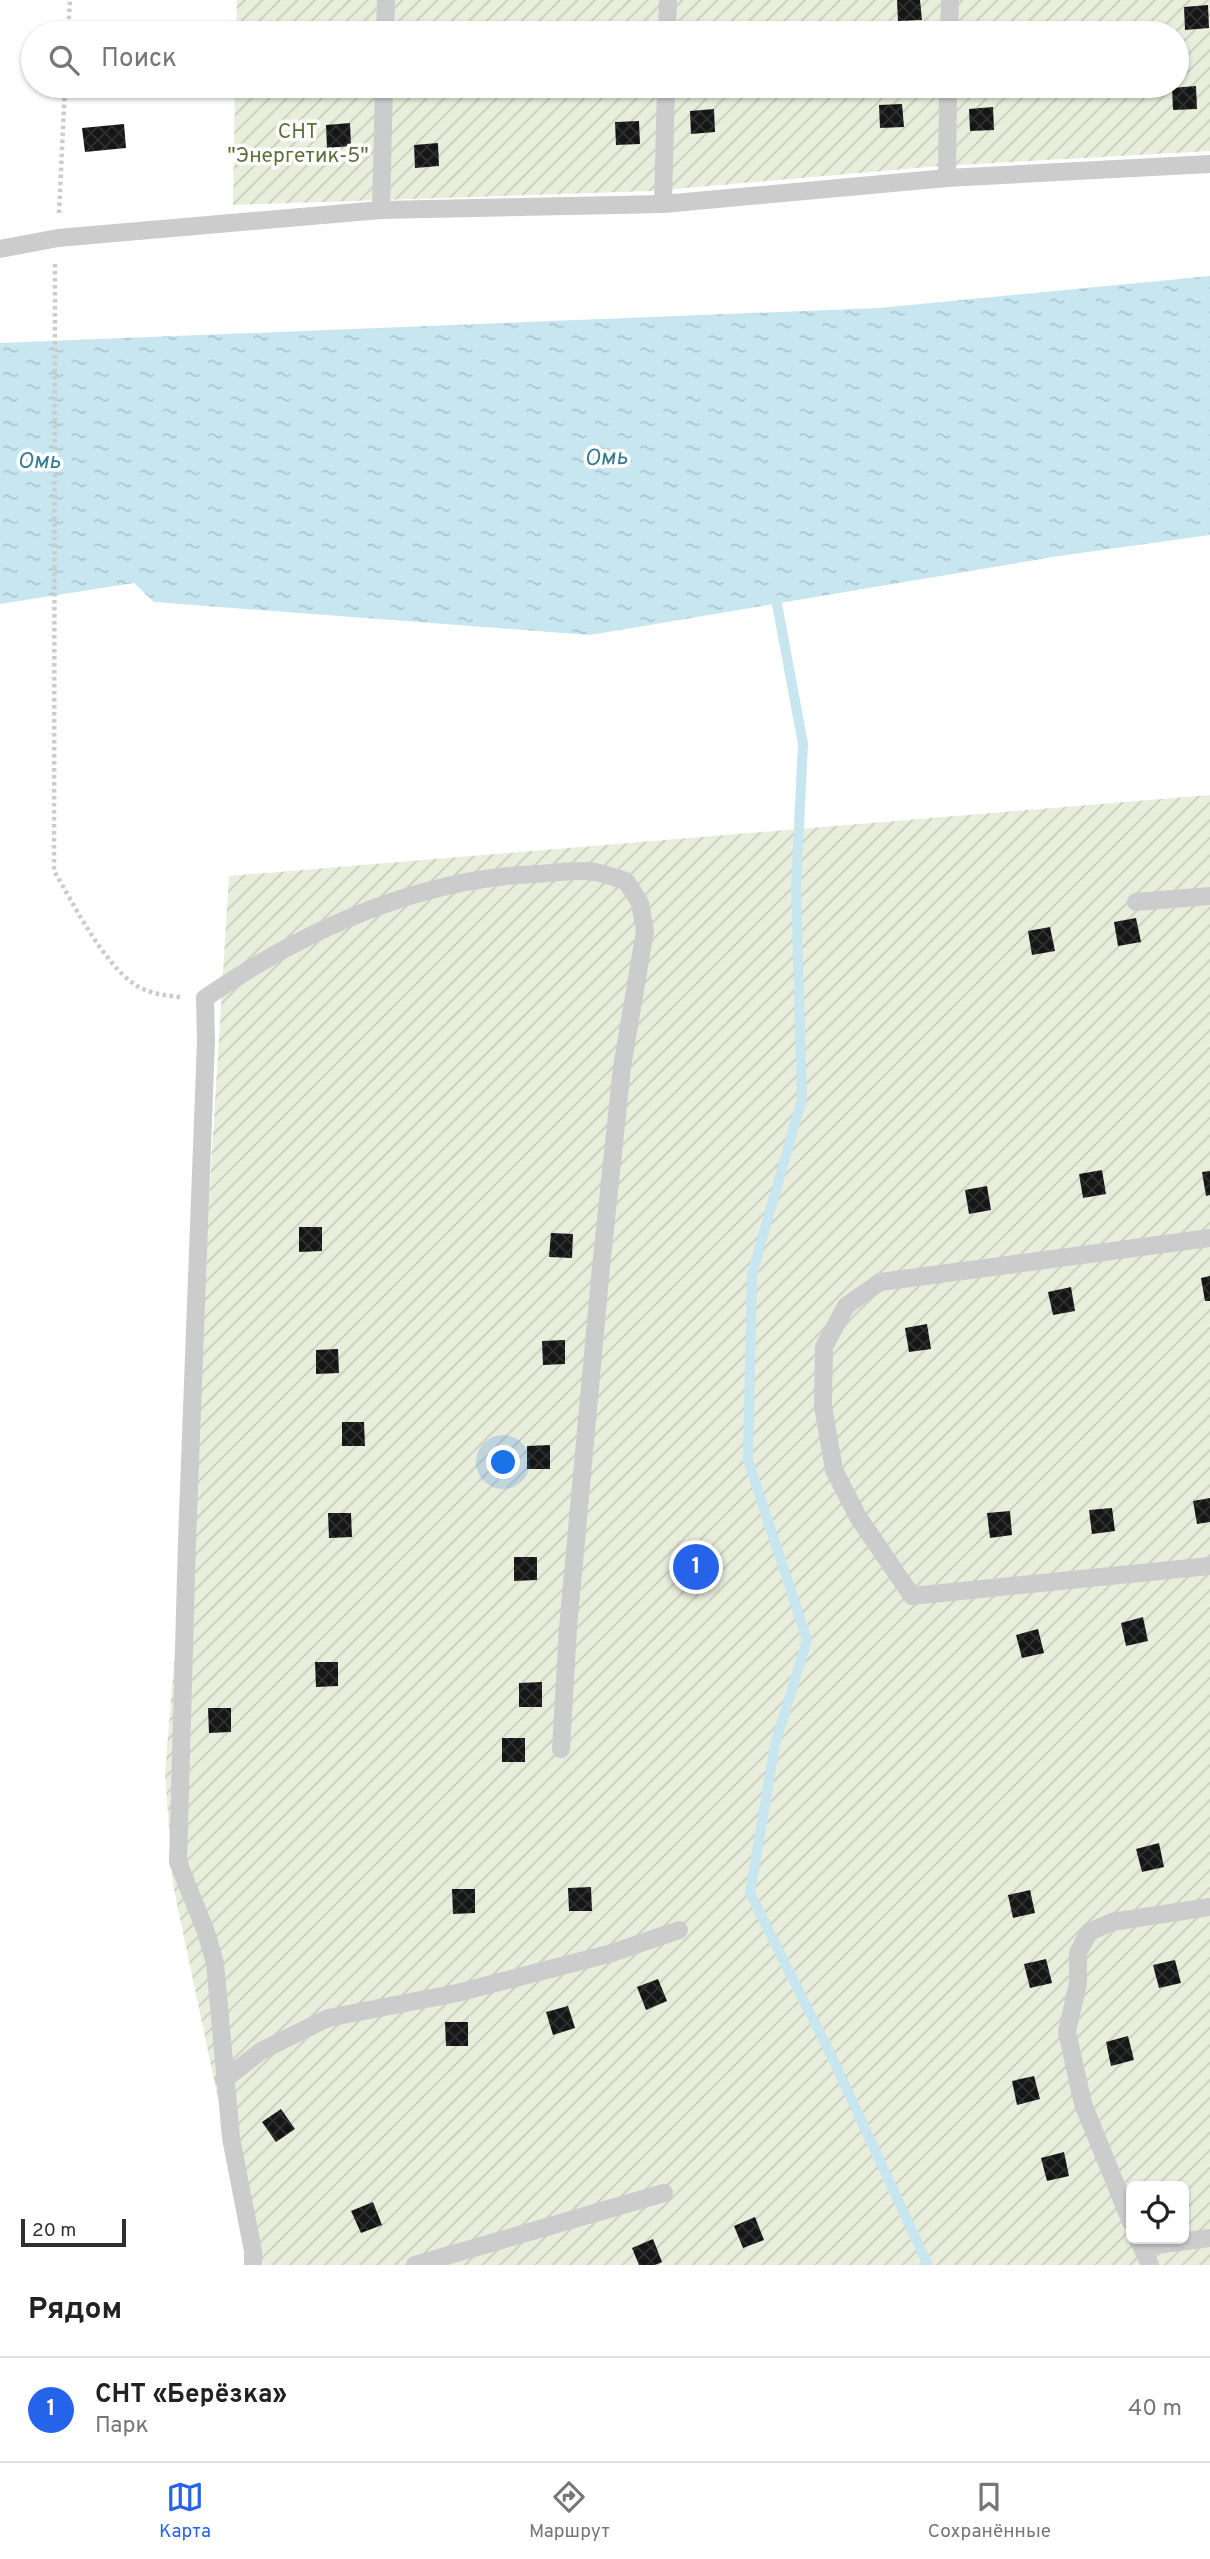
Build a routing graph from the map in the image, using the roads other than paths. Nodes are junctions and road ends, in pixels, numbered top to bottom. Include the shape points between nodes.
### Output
1 (386, 0) edge
2 (668, 0) edge
3 (950, 0) edge
4 (385, 21) edge
5 (667, 21) edge
6 (949, 21) edge
7 (384, 98) edge
8 (666, 98) edge
9 (948, 98) edge
10 (1210, 164) edge
11 (947, 178) junction
12 (663, 204) junction
13 (381, 210) junction
14 (0, 249) edge
15 (1210, 896) edge
16 (1136, 902) dead end
17 (1210, 1238) edge
18 (1210, 1566) edge
19 (561, 1749) dead end
20 (1210, 1907) edge
21 (679, 1930) dead end
22 (224, 2080) junction
23 (664, 2193) dead end
24 (1126, 2210) edge
25 (1210, 2238) edge
26 (1189, 2240) edge
27 (1140, 2244) edge
28 (253, 2265) edge
29 (415, 2265) edge
30 (1150, 2265) edge

1 - 4 lane
2 - 5 lane
3 - 6 lane
7 - 13 lane
8 - 12 lane
9 - 11 lane
10 - 11 lane
11 - 12 lane
12 - 13 lane
13 - 14 lane
15 - 16 lane
17 - 18 lane via 880,1282 846,1306 824,1347 822,1406 834,1470 858,1517 912,1596
19 - 22 lane via 601,1267 622,1067 645,931 640,904 626,881 593,872 517,875 444,886 389,902 313,933 205,998 178,1862 215,1964
20 - 24 lane via 1112,1922 1089,1932 1078,1953 1079,1983 1067,2032 1083,2104
21 - 22 lane via 612,1954 457,1993 328,2018 261,2051
22 - 28 lane
23 - 29 lane
25 - 26 lane
27 - 30 lane

